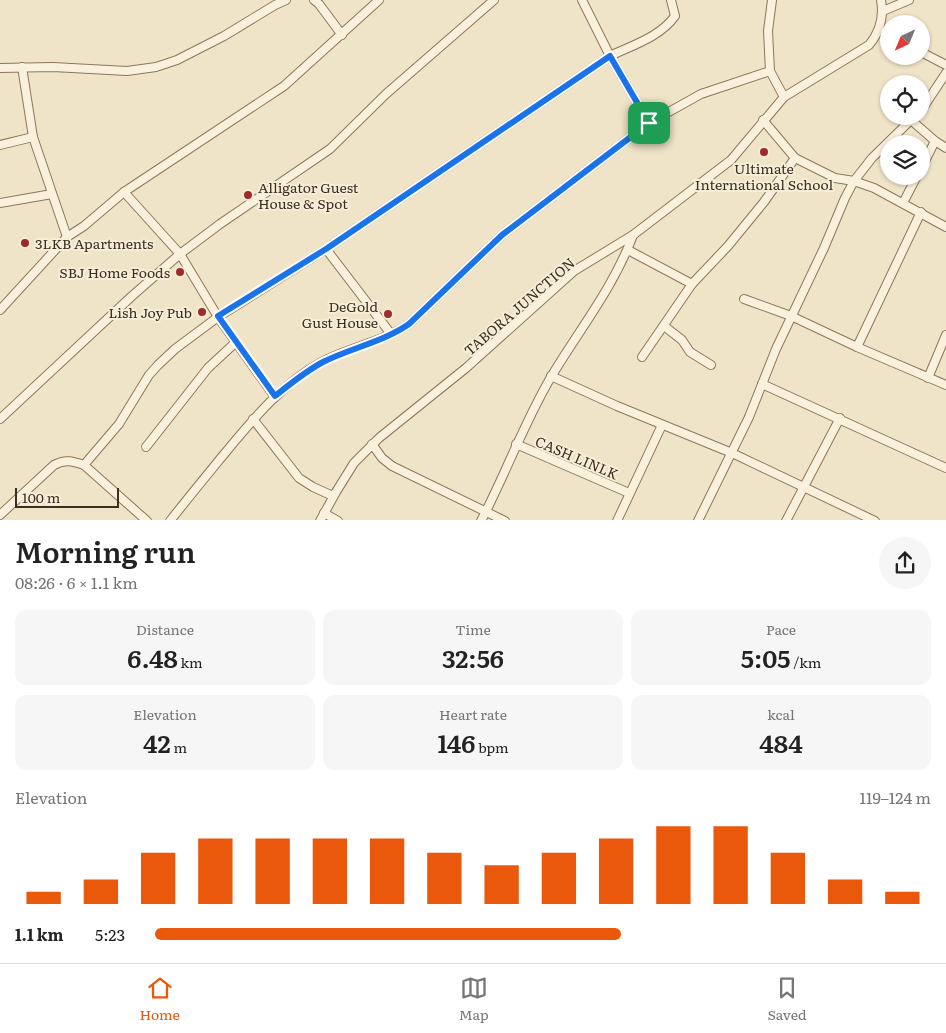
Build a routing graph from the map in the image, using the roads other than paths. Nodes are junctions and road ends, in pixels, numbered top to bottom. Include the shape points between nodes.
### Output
1 (286, 0) edge
2 (314, 0) edge
3 (379, 0) edge
4 (494, 0) edge
5 (582, 0) edge
6 (671, 0) edge
7 (772, 0) edge
8 (881, 0) edge
9 (909, 0) edge
10 (883, 12) junction
11 (342, 35) junction
12 (610, 56) junction
13 (930, 57) edge
14 (946, 65) edge
15 (22, 67) junction
16 (0, 68) edge
17 (770, 70) junction
18 (946, 74) edge
19 (784, 97) junction
20 (930, 98) edge
21 (763, 120) junction
22 (649, 123) junction
23 (906, 125) edge
24 (920, 125) edge
25 (32, 137) junction
26 (935, 141) junction
27 (0, 145) edge
28 (946, 148) edge
29 (930, 151) edge
30 (795, 158) junction
31 (854, 181) junction
32 (912, 185) edge
33 (124, 192) junction
34 (52, 194) junction
35 (0, 203) edge
36 (903, 203) junction
37 (921, 212) junction
38 (946, 226) edge
39 (633, 235) junction
40 (68, 237) junction
41 (326, 249) junction
42 (628, 250) junction
43 (180, 254) junction
44 (692, 284) junction
45 (744, 299) dead end
46 (0, 310) edge
47 (218, 316) junction
48 (791, 316) junction
49 (664, 326) junction
50 (391, 334) junction
51 (946, 336) edge
52 (235, 343) junction
53 (857, 347) junction
54 (642, 357) dead end
55 (711, 364) dead end
56 (551, 376) junction
57 (928, 378) junction
58 (762, 384) junction
59 (946, 385) edge
60 (275, 396) junction
61 (840, 418) junction
62 (253, 419) junction
63 (0, 420) edge
64 (662, 425) junction
65 (372, 444) junction
66 (516, 444) junction
67 (146, 447) dead end
68 (732, 453) junction
69 (84, 465) junction
70 (946, 468) edge
71 (803, 486) junction
72 (629, 493) junction
73 (333, 496) junction
74 (486, 512) junction
75 (0, 515) edge
76 (322, 517) edge
77 (863, 518) edge
78 (147, 520) edge
79 (170, 520) edge
80 (338, 520) edge
81 (481, 520) edge
82 (505, 520) edge
83 (617, 520) edge
84 (698, 520) edge
85 (786, 520) edge
86 (875, 520) edge

1 - 15 street via 224,36 156,67 127,71
2 - 11 street
3 - 11 street
4 - 43 street via 386,94 330,149
5 - 12 street
6 - 12 street via 675,16 669,25
7 - 17 street via 768,31
8 - 10 street
9 - 10 street
10 - 19 street, TABORA JUNCTION via 877,36 869,45
11 - 33 street via 284,86
12 - 22 street
12 - 41 street
13 - 14 street
15 - 16 street
15 - 25 street
17 - 19 street
17 - 22 street via 701,94
18 - 20 street
19 - 21 street, TABORA JUNCTION
21 - 30 street
21 - 39 street, TABORA JUNCTION via 731,160
22 - 50 street via 502,235 409,324
23 - 31 street
24 - 26 street
25 - 27 street
25 - 34 street
26 - 28 street
26 - 29 street
30 - 31 street via 835,178
30 - 44 street via 764,202
31 - 36 street
31 - 48 street
32 - 36 street
33 - 40 street
33 - 43 street
34 - 35 street
34 - 40 street
36 - 37 street
37 - 38 street
37 - 53 street
39 - 42 street
39 - 65 street, TABORA JUNCTION via 580,267 466,368
40 - 46 street
41 - 47 street
41 - 50 street
42 - 44 street
42 - 56 street
43 - 47 street
43 - 63 street
44 - 49 street
45 - 48 street
47 - 52 street
47 - 69 street via 175,349 149,375 119,424
48 - 53 street
48 - 58 street
49 - 54 street
49 - 55 street via 682,340 690,352
50 - 60 street via 322,362
51 - 57 street
52 - 60 street
52 - 67 street via 208,368
53 - 57 street
56 - 64 street
56 - 66 street
57 - 59 street
58 - 61 street
58 - 68 street
60 - 62 street
61 - 70 street
61 - 71 street
62 - 73 street via 299,478
62 - 79 street
64 - 68 street
64 - 72 street
65 - 73 street, TABORA JUNCTION via 354,462
65 - 74 street via 392,466
66 - 72 street, CASH LINLK
66 - 74 street
68 - 71 street
68 - 84 street
69 - 75 street via 67,461 54,465
69 - 78 street
71 - 77 street
71 - 85 street
72 - 83 street
73 - 76 street, TABORA JUNCTION
74 - 81 street
74 - 82 street
76 - 80 street
77 - 86 street

